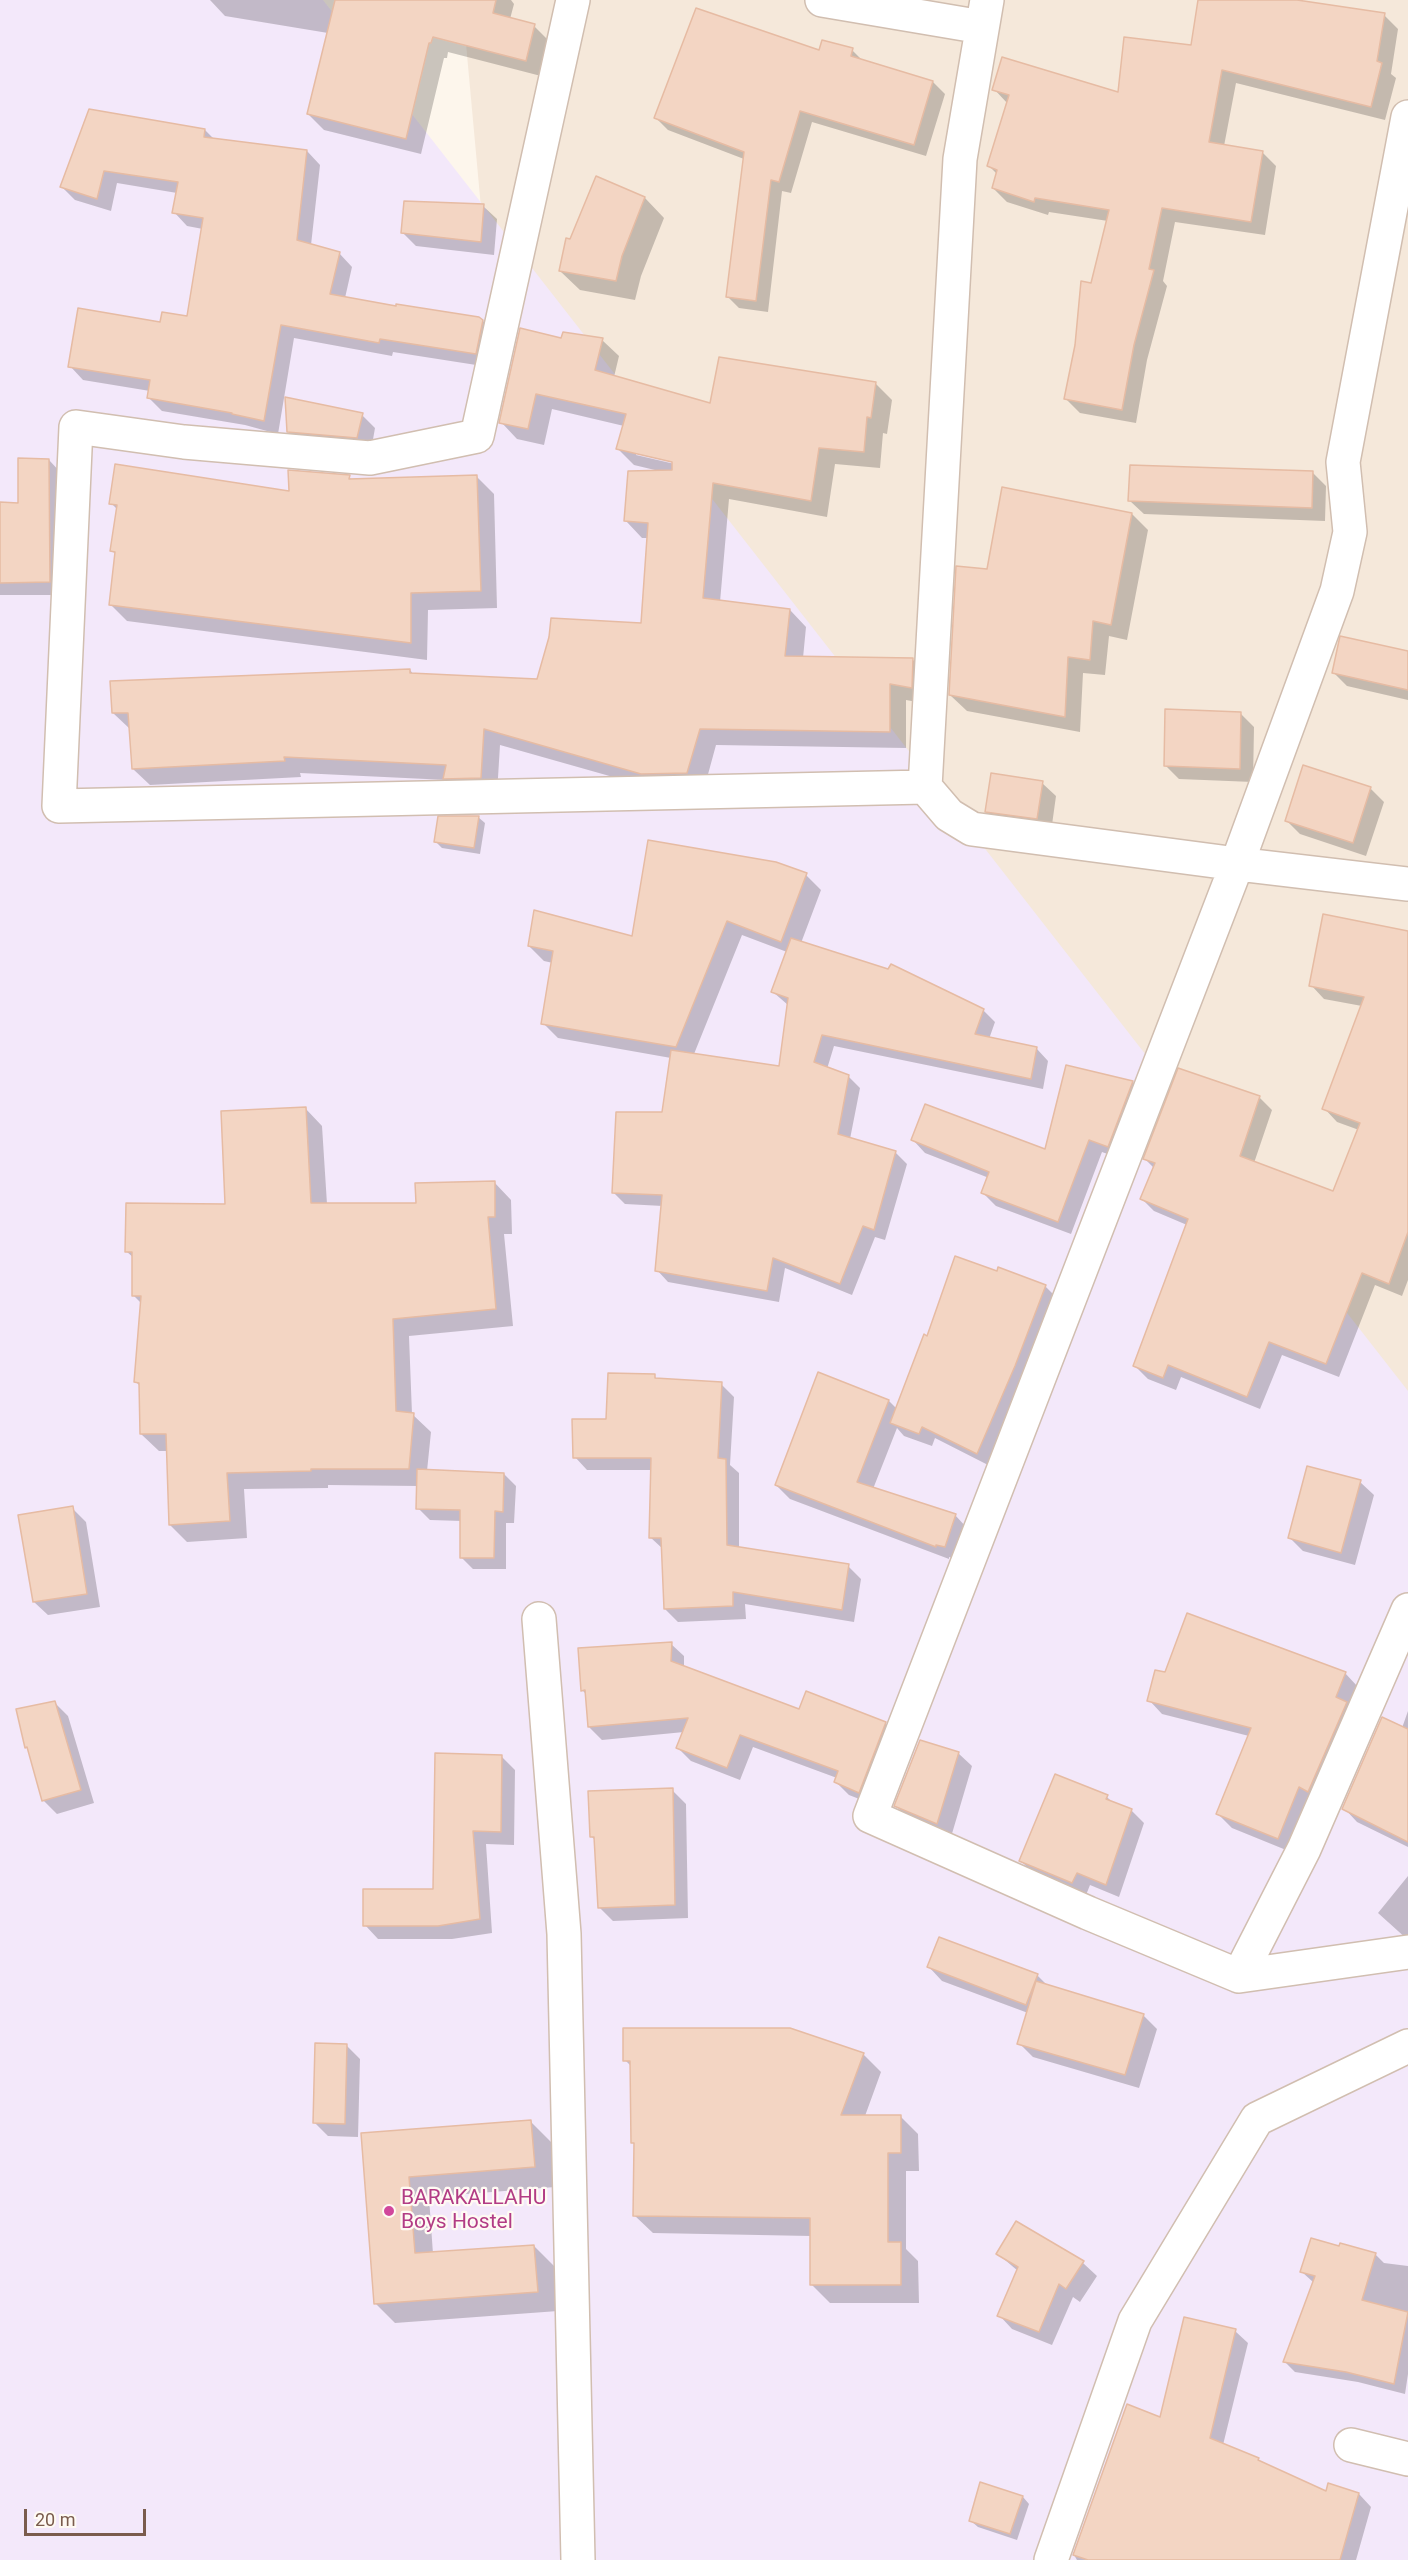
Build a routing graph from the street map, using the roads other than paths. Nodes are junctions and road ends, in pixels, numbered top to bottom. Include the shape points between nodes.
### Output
1 (573, 0) edge
2 (822, 0) edge
3 (984, 14) edge
4 (1408, 117) edge
5 (925, 787) junction
6 (1237, 864) junction
7 (1408, 884) edge
8 (1408, 1611) edge
9 (539, 1619) dead end
10 (1408, 1952) edge
11 (1239, 1976) junction
12 (1408, 2046) edge
13 (1351, 2445) dead end
14 (1408, 2459) edge
15 (578, 2560) edge
16 (1052, 2560) edge

1 - 5 street via 477,436 370,458 184,442 76,427 59,806
2 - 3 street
3 - 5 street via 960,159
4 - 6 street via 1343,462 1350,532 1337,591
5 - 6 street via 949,815 972,829
6 - 7 street
6 - 11 street via 870,1816
8 - 11 street via 1304,1849
9 - 15 street via 564,1934
10 - 11 street
12 - 16 street via 1257,2119 1135,2320
13 - 14 street

